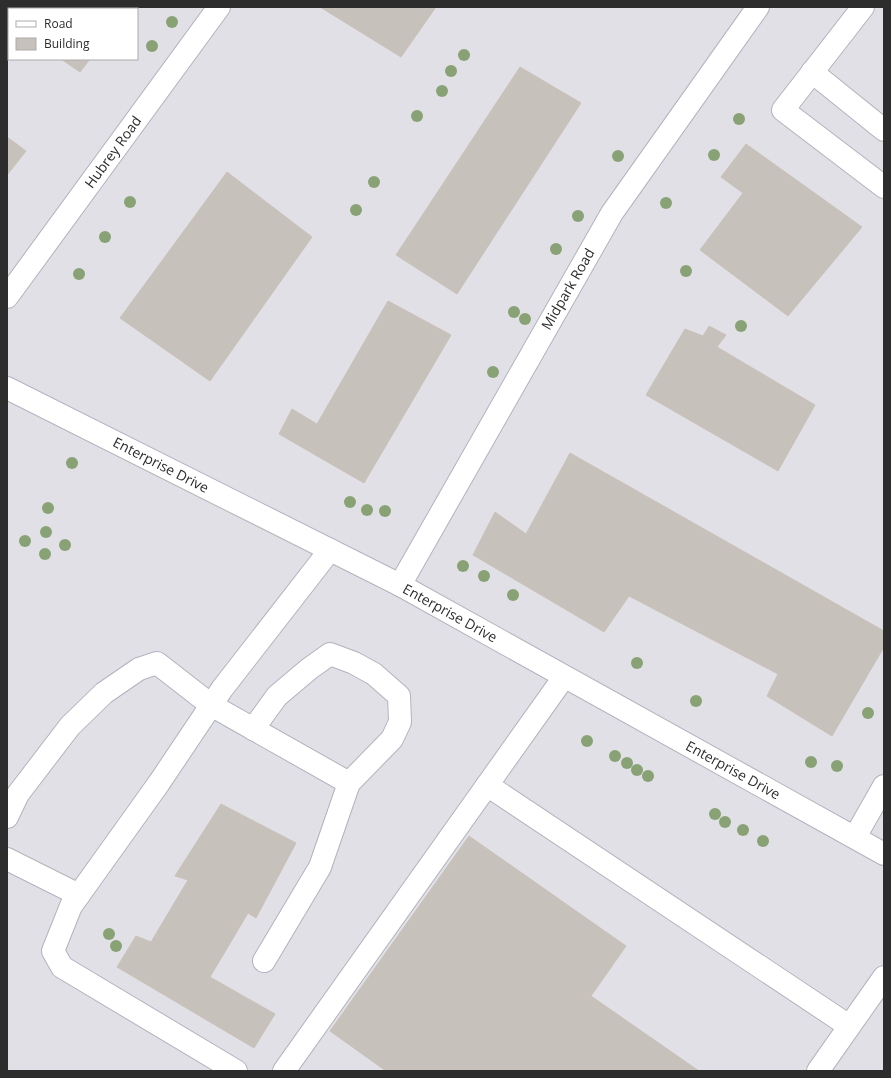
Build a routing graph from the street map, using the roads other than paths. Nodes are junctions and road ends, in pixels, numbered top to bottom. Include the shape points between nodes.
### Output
1 (219, 7) edge
2 (758, 7) edge
3 (863, 7) edge
4 (812, 72) junction
5 (884, 130) edge
6 (884, 187) edge
7 (7, 297) edge
8 (9, 393) edge
9 (330, 550) junction
10 (400, 585) junction
11 (564, 677) junction
12 (211, 705) junction
13 (253, 729) junction
14 (349, 783) junction
15 (487, 785) junction
16 (884, 786) edge
17 (7, 818) edge
18 (854, 837) junction
19 (884, 854) edge
20 (7, 859) edge
21 (79, 895) junction
22 (264, 961) dead end
23 (884, 977) edge
24 (849, 1026) junction
25 (236, 1071) edge
26 (284, 1071) edge
27 (818, 1071) edge

1 - 7 street, Hubrey Road
2 - 10 street, Midpark Road via 612,213
3 - 4 street
4 - 5 street
4 - 6 street via 783,110
8 - 9 street, Enterprise Drive
9 - 10 street, Enterprise Drive
9 - 12 street
10 - 11 street, Enterprise Drive
11 - 15 street
11 - 18 street, Enterprise Drive
12 - 13 street
12 - 17 street via 157,664 139,668 104,692 70,726 18,794
12 - 21 street
13 - 14 street
13 - 14 street via 277,696 330,654 374,674 399,696 400,722 392,739
14 - 22 street via 320,867
15 - 24 street
15 - 26 street
16 - 18 street
18 - 19 street, Enterprise Drive
20 - 21 street
21 - 25 street via 71,906 53,951 62,967
23 - 24 street
24 - 27 street

